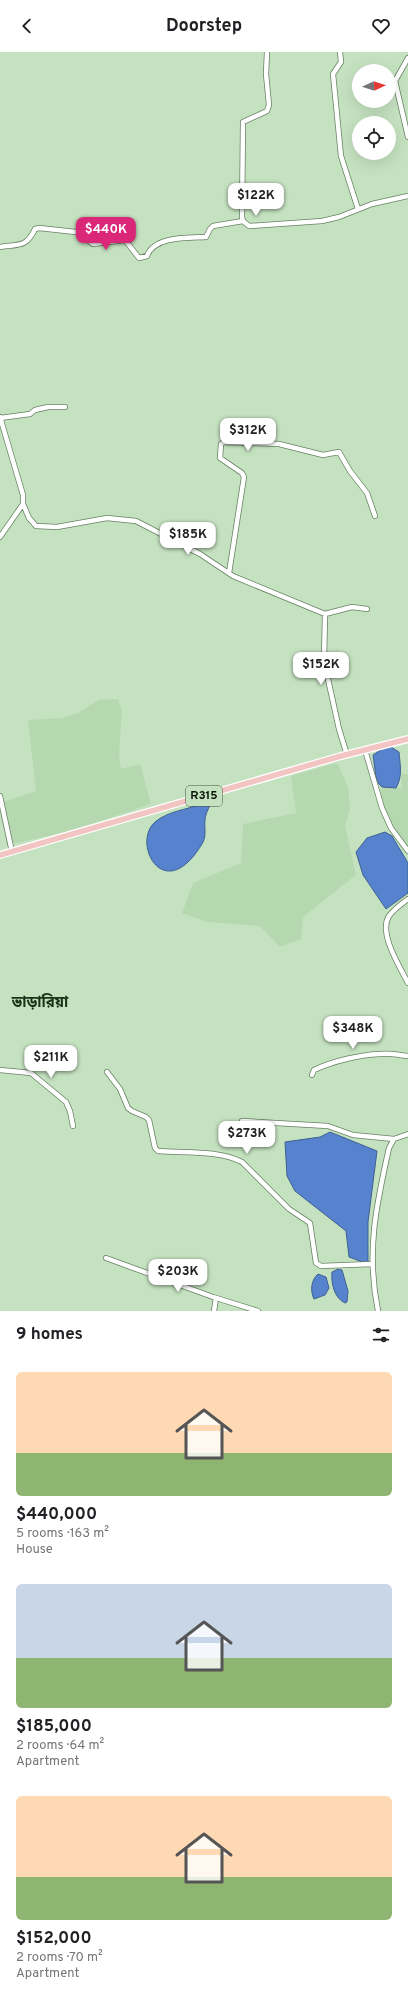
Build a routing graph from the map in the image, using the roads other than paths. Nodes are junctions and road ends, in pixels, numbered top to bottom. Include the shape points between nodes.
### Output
1 (267, 52) edge
2 (340, 52) edge
3 (408, 58) edge
4 (408, 137) edge
5 (408, 196) edge
6 (358, 209) junction
7 (243, 221) junction
8 (0, 247) edge
9 (65, 407) dead end
10 (0, 417) edge
11 (23, 504) junction
12 (375, 516) dead end
13 (0, 537) edge
14 (229, 573) junction
15 (367, 609) dead end
16 (325, 614) junction
17 (408, 739) edge
18 (365, 750) junction
19 (347, 755) junction
20 (0, 796) edge
21 (408, 851) edge
22 (12, 852) junction
23 (0, 855) edge
24 (408, 899) edge
25 (408, 983) edge
26 (408, 1056) edge
27 (0, 1070) edge
28 (107, 1072) dead end
29 (312, 1075) dead end
30 (242, 1121) dead end
31 (73, 1126) dead end
32 (408, 1134) edge
33 (394, 1139) junction
34 (106, 1258) dead end
35 (372, 1264) junction
36 (216, 1298) junction
37 (214, 1311) edge
38 (258, 1311) edge
39 (378, 1311) edge

1 - 7 street via 267,111 243,122
2 - 6 street via 341,62 333,74 341,156
3 - 4 street via 395,81
5 - 6 street
6 - 7 street via 322,221 249,226
7 - 8 street via 213,226 206,237 157,243 143,258 139,258 125,240 93,244 89,242 85,233 39,228 35,229 27,242
9 - 10 street via 48,407 30,414
10 - 11 street via 22,488
11 - 13 street
11 - 14 street via 28,518 36,526 57,527 107,518 136,521 200,554
12 - 14 street via 367,493 339,452 323,455 279,444 224,442 221,444 220,458 244,477
14 - 16 street
15 - 16 street via 352,608
16 - 19 street via 324,661
17 - 18 main road, R315
18 - 19 main road, R315
18 - 21 street via 382,808
19 - 22 main road, R315
20 - 22 street
22 - 23 main road, R315
24 - 25 street via 395,909 388,917 387,923 390,948
26 - 29 street via 380,1054 361,1057 323,1066 314,1070
27 - 31 street via 32,1073 66,1102
28 - 35 street via 120,1089 128,1108 149,1120 155,1148 158,1151 210,1154 242,1162 289,1209 310,1223 316,1263 321,1266
30 - 33 street via 328,1126 353,1135
32 - 33 street
33 - 35 street via 382,1180 373,1231
34 - 36 street
35 - 39 street
36 - 37 street
36 - 38 street

